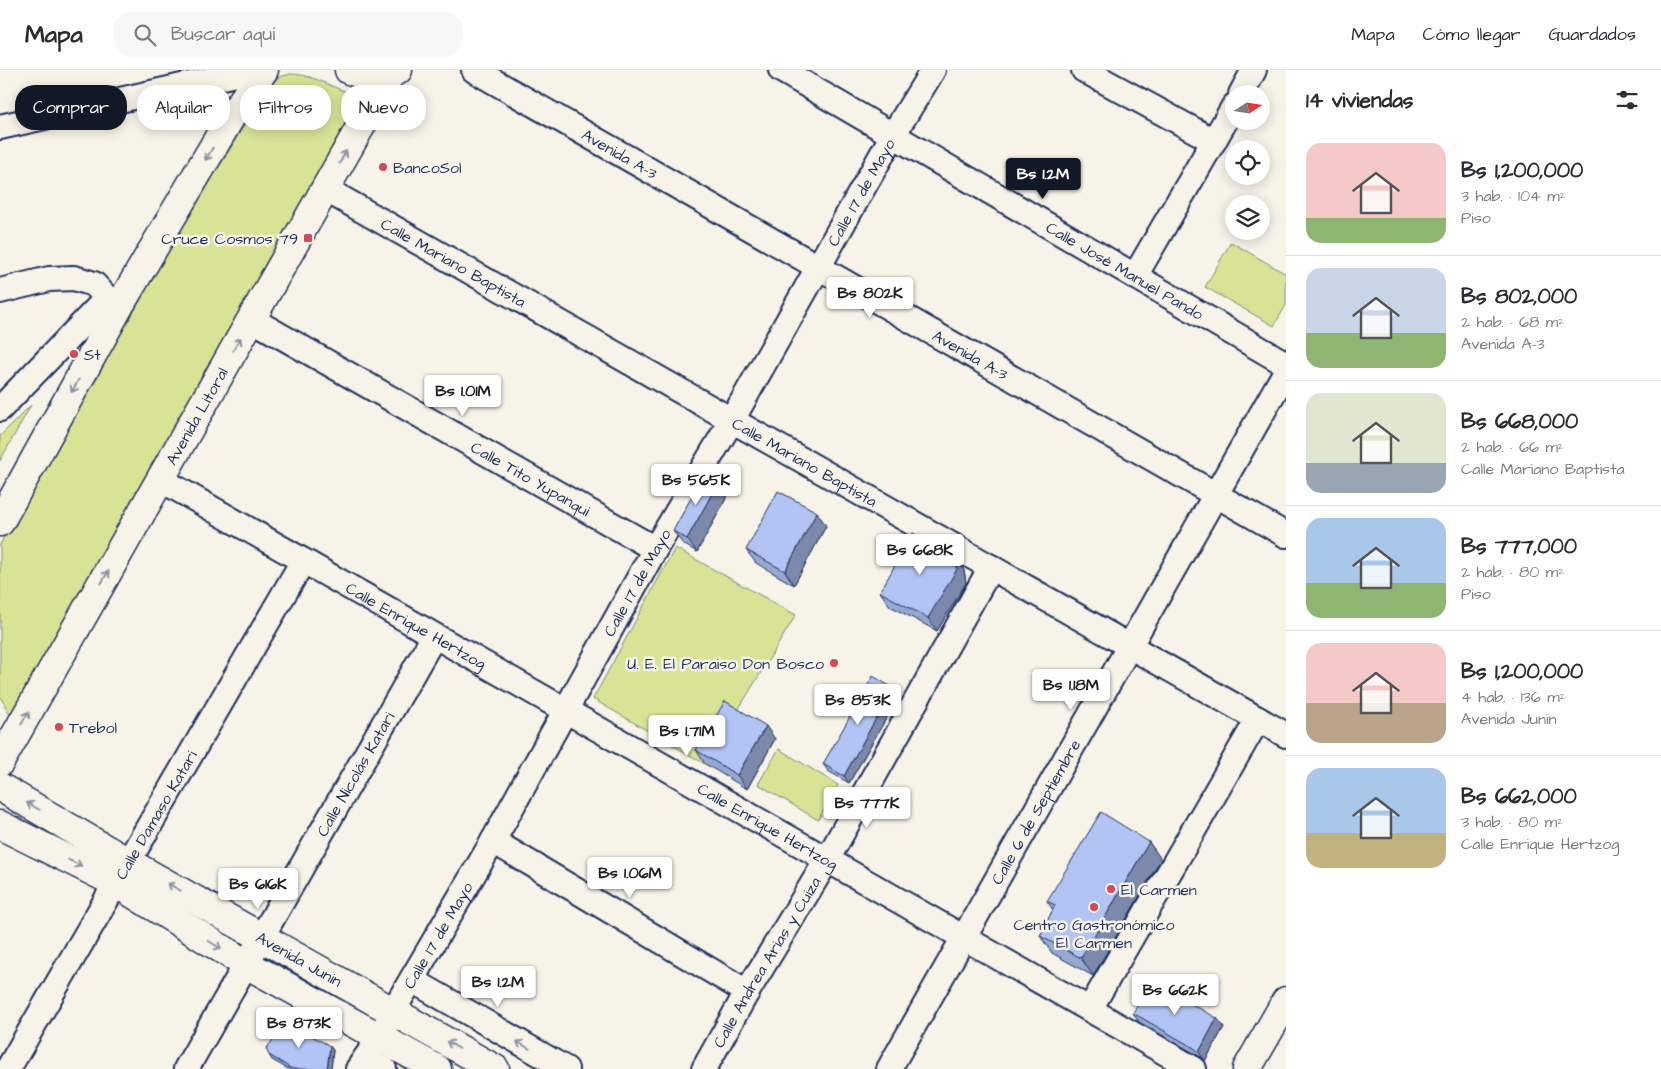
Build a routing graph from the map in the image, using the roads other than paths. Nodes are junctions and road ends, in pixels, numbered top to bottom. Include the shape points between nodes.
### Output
1 (253, 70) edge
2 (264, 70) edge
3 (349, 70) edge
4 (474, 70) edge
5 (781, 70) edge
6 (933, 70) edge
7 (1084, 70) edge
8 (1254, 70) edge
9 (394, 71) edge
10 (1246, 85) edge
11 (1225, 122) edge
12 (0, 127) edge
13 (893, 135) junction
14 (1214, 141) junction
15 (325, 189) junction
16 (818, 267) junction
17 (1135, 276) junction
18 (0, 291) edge
19 (114, 301) junction
20 (251, 319) junction
21 (1286, 364) edge
22 (1286, 371) edge
23 (0, 409) edge
24 (732, 420) junction
25 (160, 479) junction
26 (1216, 495) junction
27 (0, 522) edge
28 (1286, 535) edge
29 (654, 549) junction
30 (303, 561) junction
31 (991, 567) junction
32 (434, 636) junction
33 (1130, 646) junction
34 (565, 710) junction
35 (1258, 719) junction
36 (1286, 735) edge
37 (0, 760) edge
38 (0, 787) edge
39 (0, 826) edge
40 (493, 841) junction
41 (827, 860) junction
42 (122, 872) junction
43 (262, 937) junction
44 (964, 938) junction
45 (246, 964) junction
46 (412, 980) junction
47 (747, 992) junction
48 (1286, 1001) edge
49 (1090, 1009) junction
50 (393, 1011) junction
51 (372, 1058) edge
52 (8, 1069) edge
53 (186, 1069) edge
54 (437, 1069) edge
55 (495, 1069) edge
56 (566, 1069) edge
57 (704, 1069) edge
58 (889, 1069) edge
59 (1194, 1069) edge
60 (1247, 1069) edge

1 - 12 street
2 -> 19 main road
3 - 9 main road via 372,76
4 - 16 street, Avenida A-3
5 - 13 street, Calle José Manuel Pando
6 - 13 street, Calle 17 de Mayo
7 - 14 street
8 - 10 street
15 -> 9 main road, Avenida Litoral
11 - 14 street
13 - 16 street, Calle 17 de Mayo
13 - 17 street, Calle José Manuel Pando
14 - 17 street
15 - 20 main road, Avenida Litoral
15 - 24 street, Calle Mariano Baptista
16 - 24 street, Calle 17 de Mayo
16 - 26 street, Avenida A-3
17 - 21 street, Calle José Manuel Pando
18 - 19 street via 50,279 74,278 94,284
19 - 23 street
19 -> 27 main road
25 -> 20 main road, Avenida Litoral
20 - 29 street, Calle Tito Yupanqui
22 - 26 street, Calle 6 de Septiembre
24 - 29 street, Calle 17 de Mayo
24 - 31 street, Calle Mariano Baptista
25 - 30 street, Calle Enrique Hertzog
37 -> 25 main road, Avenida Litoral
26 - 28 street, Avenida A-3
26 - 33 street, Calle 6 de Septiembre
29 - 34 street, Calle 17 de Mayo
30 - 32 street, Calle Enrique Hertzog
30 - 42 street, Calle Damaso Katari
31 - 33 street, Calle Mariano Baptista
31 - 41 street, Calle Andrea Arias y Cuiza
32 - 34 street, Calle Enrique Hertzog
32 - 43 street, Calle Nicolás Katari
33 - 35 street, Calle Mariano Baptista
33 - 44 street, Calle 6 de Septiembre
34 - 40 street, Calle 17 de Mayo
34 - 41 street, Calle Enrique Hertzog
35 - 36 street, Calle Mariano Baptista
35 - 49 street
42 -> 38 main road, Avenida Junin
39 -> 42 main road, Avenida Junin
40 - 46 street, Calle 17 de Mayo
40 - 47 street
41 - 44 street, Calle Enrique Hertzog
41 - 47 street, Calle Andrea Arias y Cuiza
43 -> 42 main road, Avenida Junin
42 -> 45 main road, Avenida Junin
42 - 52 street, Calle Damaso Katari
43 - 45 street, Calle Nicolás Katari
43 - 50 main road, Avenida Junin
44 - 49 street, Calle Enrique Hertzog
44 - 58 street, Calle 6 de Septiembre
45 - 51 main road, Avenida Junin
45 - 53 street, Calle Nicolás Katari
46 - 50 street, Calle 17 de Mayo
56 -> 46 street
47 - 57 street, Calle Andrea Arias y Cuiza
48 - 60 main road
49 - 59 street, Calle Enrique Hertzog
50 - 51 street, Calle 17 de Mayo
55 -> 50 main road, Avenida Junin
51 - 54 main road, Avenida Junin

